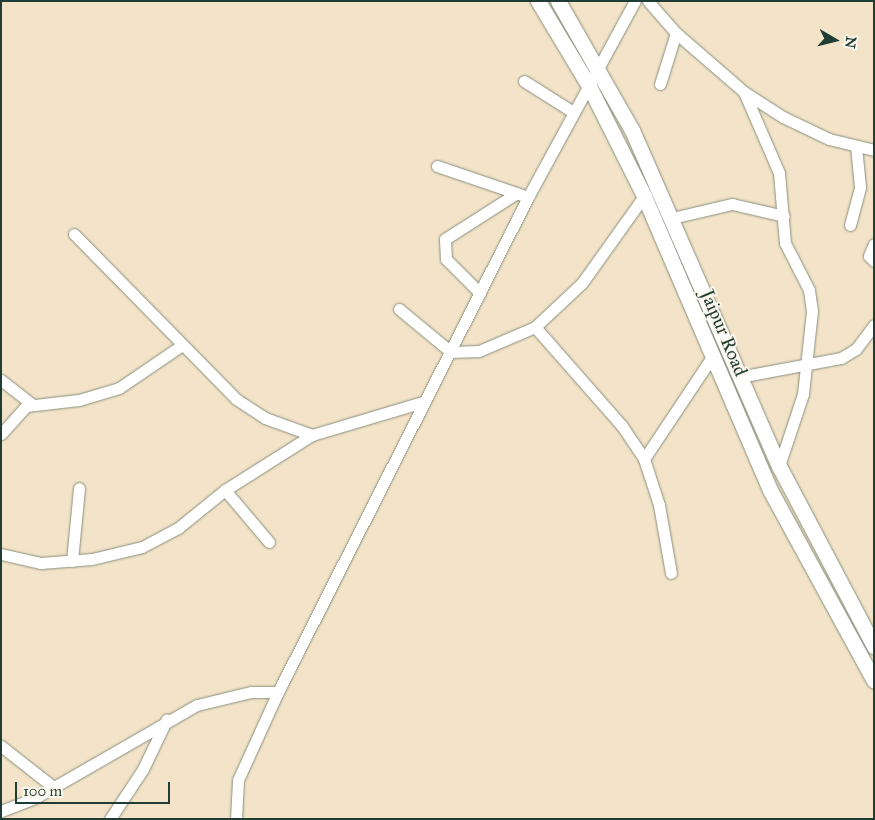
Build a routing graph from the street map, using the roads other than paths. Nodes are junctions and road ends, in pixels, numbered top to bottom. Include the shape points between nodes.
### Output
1 (538, 1) edge
2 (558, 1) edge
3 (635, 1) edge
4 (648, 1) edge
5 (676, 34) junction
6 (600, 72) junction
7 (524, 81) dead end
8 (660, 84) dead end
9 (590, 86) junction
10 (744, 92) junction
11 (573, 112) junction
12 (856, 146) junction
13 (874, 150) edge
14 (437, 166) dead end
15 (523, 195) junction
16 (644, 196) junction
17 (784, 216) junction
18 (672, 218) junction
19 (850, 225) dead end
20 (74, 234) dead end
21 (874, 244) edge
22 (874, 261) edge
23 (480, 293) junction
24 (399, 309) dead end
25 (874, 325) edge
26 (535, 327) junction
27 (182, 345) junction
28 (451, 352) junction
29 (732, 360) junction
30 (714, 362) junction
31 (808, 367) junction
32 (739, 377) junction
33 (1, 380) edge
34 (423, 402) junction
35 (32, 404) junction
36 (1, 434) edge
37 (312, 435) junction
38 (644, 459) junction
39 (779, 466) junction
40 (79, 488) dead end
41 (225, 490) junction
42 (269, 542) dead end
43 (1, 554) edge
44 (72, 561) junction
45 (671, 573) dead end
46 (874, 646) edge
47 (874, 681) edge
48 (278, 692) junction
49 (167, 720) junction
50 (1, 746) edge
51 (52, 786) junction
52 (1, 811) edge
53 (110, 819) edge
54 (236, 819) edge

1 - 9 main road, Jaipur Road
2 - 6 main road, Jaipur Road
3 - 6 street
4 - 5 street
5 - 8 street
5 - 10 street
6 - 9 street
6 - 18 main road, Jaipur Road
7 - 11 street
9 - 11 street
9 - 16 main road, Jaipur Road
10 - 12 street via 807,131
10 - 17 street via 779,173
11 - 15 street
12 - 13 street
12 - 19 street via 860,187
14 - 15 street
15 - 23 street
15 - 23 street via 445,239 446,259
16 - 26 street via 582,283
16 - 30 main road, Jaipur Road
17 - 18 street via 732,204
17 - 31 street via 785,244 811,304
18 - 29 main road, Jaipur Road
20 - 27 street
21 - 22 street via 869,256
23 - 28 street
24 - 28 street
25 - 31 street via 850,354
26 - 28 street via 479,351
26 - 38 street via 622,426
27 - 35 street via 119,388 78,400
27 - 37 street via 253,411
28 - 34 street
29 - 30 main road
29 - 32 main road, Jaipur Road
30 - 38 street
30 - 47 main road, Jaipur Road via 770,490
31 - 32 street
31 - 39 street
32 - 39 main road, Jaipur Road
33 - 35 street
34 - 37 street
34 - 48 street
35 - 36 street via 20,410
37 - 41 street
38 - 45 street via 659,506
39 - 46 main road, Jaipur Road
40 - 44 street
41 - 42 street
41 - 44 street via 178,528 142,547
43 - 44 street via 41,563
48 - 49 street via 228,696
48 - 54 street via 238,780
49 - 51 street
49 - 53 street via 143,769
50 - 51 street
51 - 52 street

